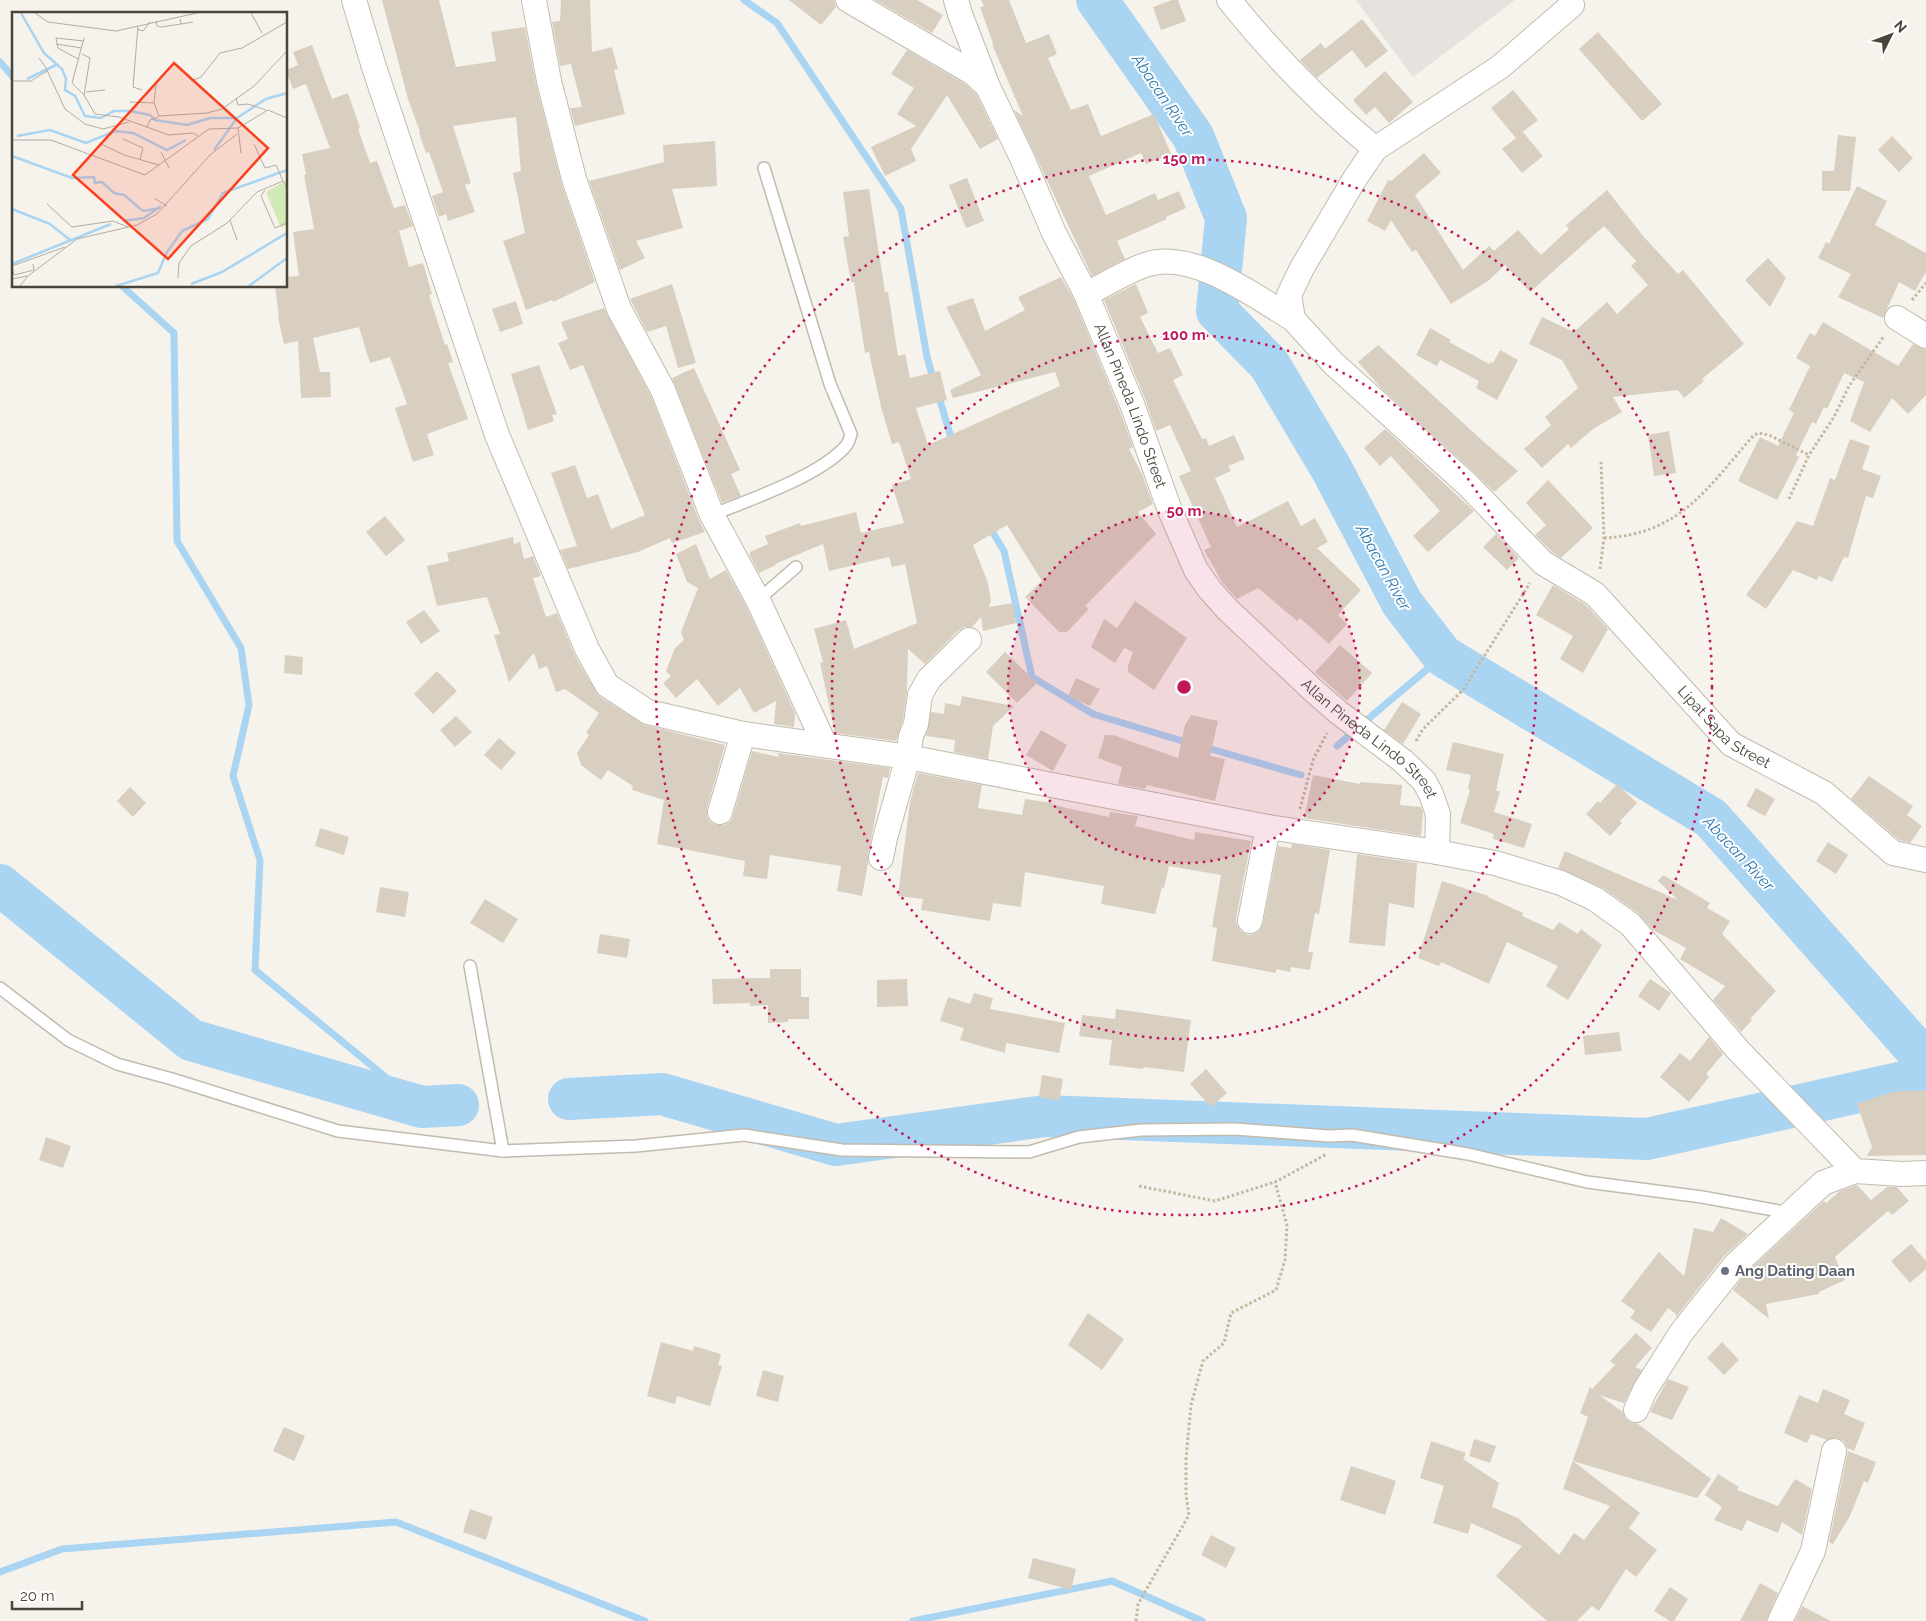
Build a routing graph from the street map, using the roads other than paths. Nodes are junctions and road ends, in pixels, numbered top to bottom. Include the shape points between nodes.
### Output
1 (354, 0) edge
2 (534, 0) edge
3 (848, 0) edge
4 (956, 0) edge
5 (1229, 0) edge
6 (1572, 5) dead end
7 (988, 87) junction
8 (1375, 149) junction
9 (764, 168) dead end
10 (1086, 294) junction
11 (1897, 318) road end
12 (1293, 319) junction
13 (1926, 336) edge
14 (712, 515) junction
15 (796, 568) dead end
16 (758, 600) junction
17 (969, 640) dead end
18 (743, 734) junction
19 (825, 745) junction
20 (908, 756) junction
21 (720, 812) dead end
22 (1268, 827) junction
23 (1437, 852) junction
24 (881, 858) dead end
25 (1926, 860) edge
26 (1250, 921) dead end
27 (470, 966) dead end
28 (0, 988) edge
29 (503, 1151) junction
30 (1850, 1166) junction
31 (1926, 1173) edge
32 (1790, 1213) junction
33 (1636, 1410) dead end
34 (1834, 1451) dead end
35 (1780, 1621) edge

1 - 18 street via 497,435 587,649 607,685 648,712
2 - 14 street via 574,179 619,309 663,390
3 - 7 street via 973,73
4 - 7 street, Allan Pineda Lindo Street
5 - 8 street via 1287,68
6 - 8 street via 1500,67
7 - 10 street, Allan Pineda Lindo Street via 1054,233
8 - 12 street via 1302,268 1289,295
9 - 14 lane via 830,384 852,434 846,446 823,466
10 - 12 street via 1145,265 1173,262 1207,269
10 - 23 street, Allan Pineda Lindo Street via 1132,404 1168,508 1196,570 1228,610 1338,712 1424,781 1438,814
11 - 13 street
12 - 25 street, Lipat Sapa Street via 1333,363 1468,485 1537,573 1596,594 1730,744 1824,793 1893,853
14 - 16 street
15 - 16 lane
16 - 19 street
17 - 20 street via 929,680 920,695
18 - 19 street
18 - 21 street
19 - 20 street
20 - 22 street
20 - 24 street
22 - 23 street
22 - 26 street
23 - 30 street via 1495,863 1561,883 1595,899 1630,924 1738,1050
27 - 29 lane
28 - 29 lane via 68,1040 117,1064 338,1131
29 - 32 lane via 636,1146 744,1135 842,1150 1029,1152 1079,1138 1141,1130 1234,1129 1352,1135 1468,1154 1587,1182 1702,1197
30 - 31 street via 1902,1174
30 - 32 street via 1823,1183
32 - 33 street via 1734,1265 1681,1333
34 - 35 street via 1813,1551

